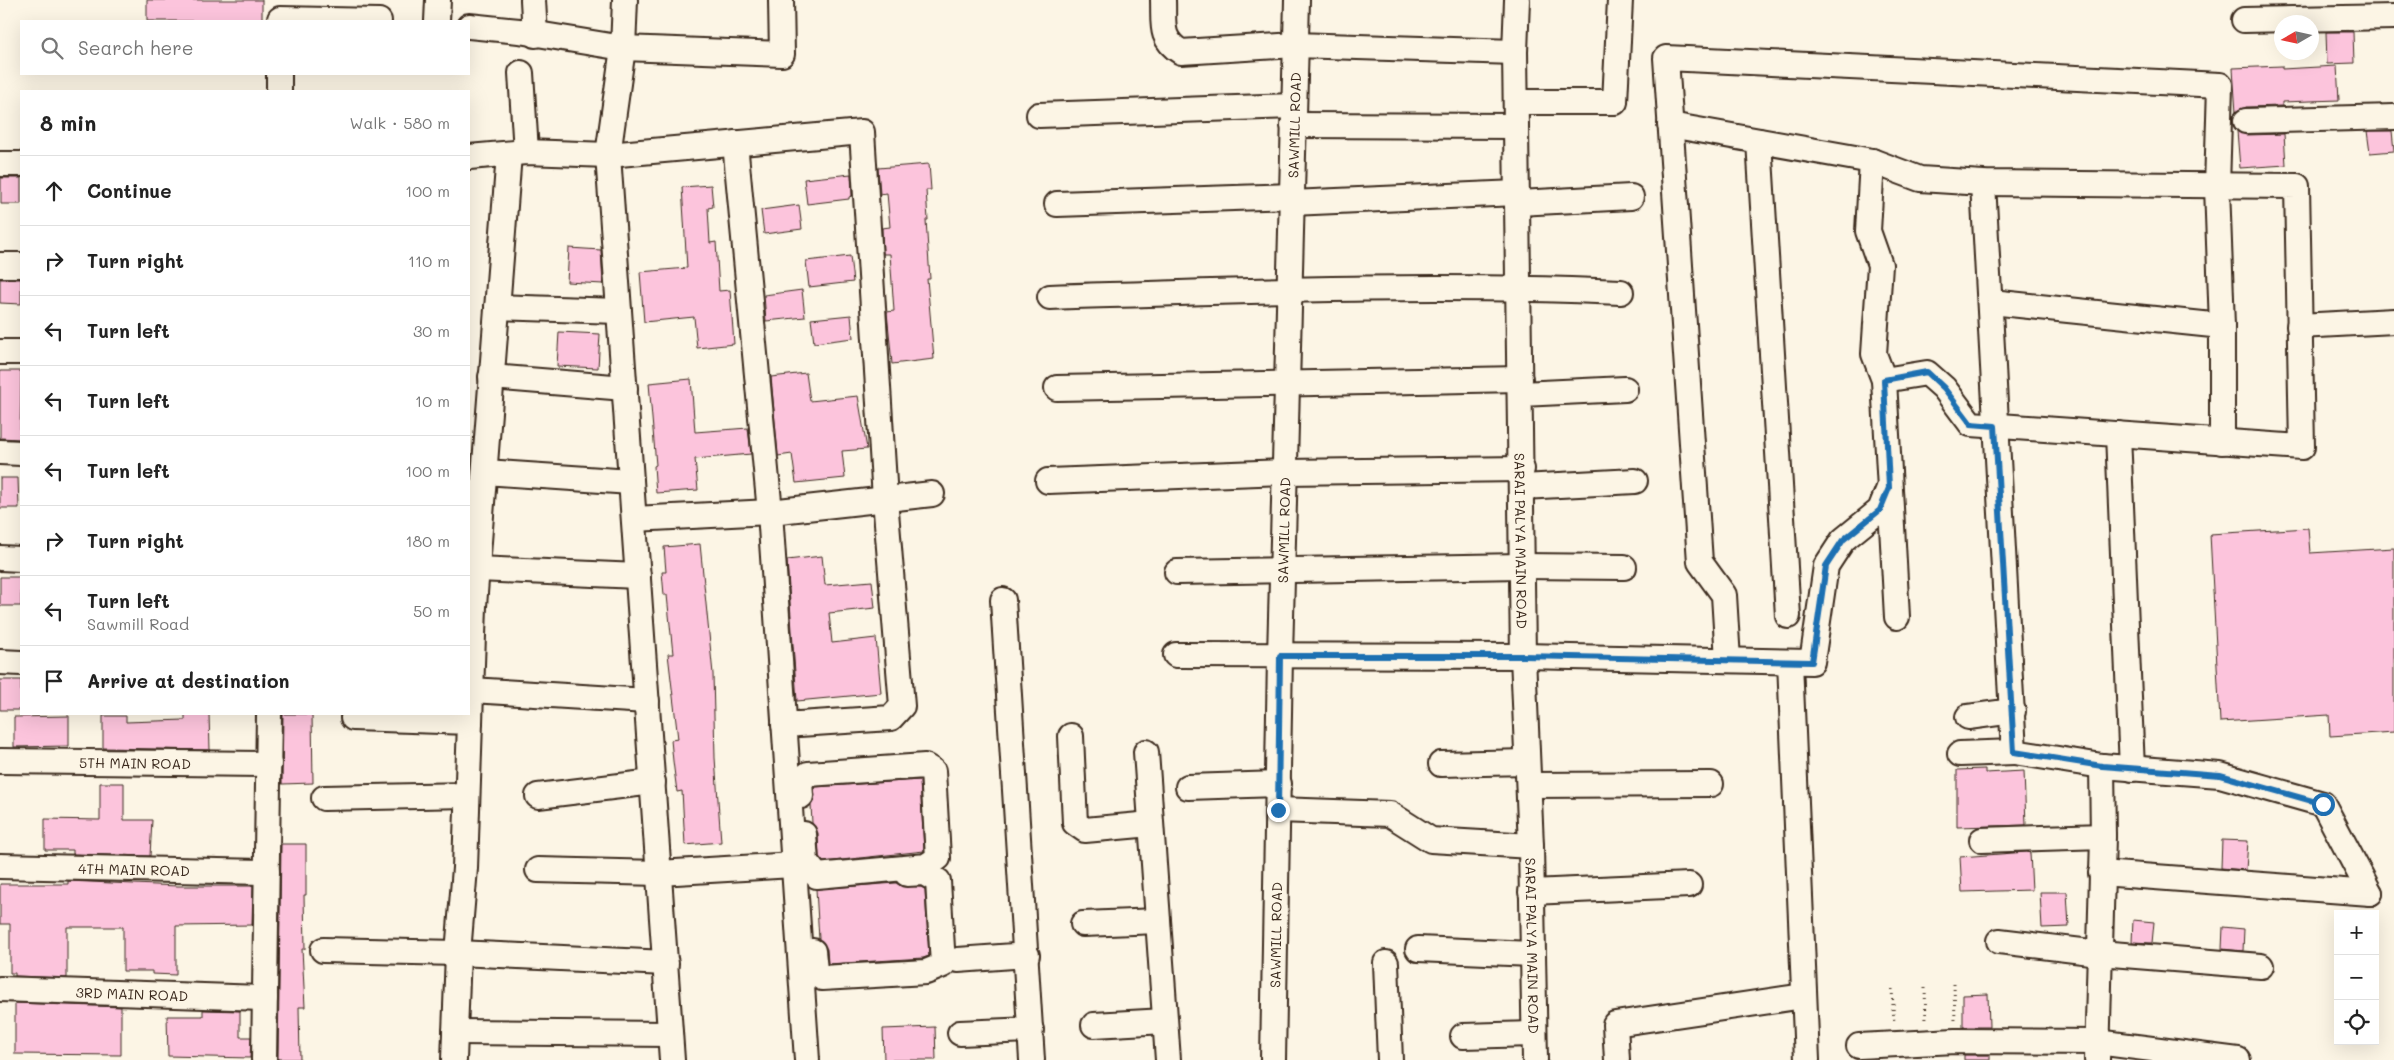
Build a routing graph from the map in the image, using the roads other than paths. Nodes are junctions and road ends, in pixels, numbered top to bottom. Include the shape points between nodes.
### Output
1 (438, 0) edge
2 (533, 0) edge
3 (625, 0) edge
4 (781, 0) edge
5 (1163, 0) edge
6 (1297, 0) edge
7 (1516, 0) edge
8 (1620, 0) edge
9 (280, 13) edge
10 (2394, 17) edge
11 (367, 20) edge
12 (437, 20) edge
13 (2244, 20) dead end
14 (470, 26) edge
15 (535, 35) junction
16 (1295, 44) junction
17 (623, 48) junction
18 (1515, 52) junction
19 (521, 73) dead end
20 (279, 75) edge
21 (279, 90) edge
22 (1516, 102) junction
23 (1039, 115) dead end
24 (1293, 116) junction
25 (2394, 117) edge
26 (2246, 121) dead end
27 (1670, 125) junction
28 (1516, 126) junction
29 (1759, 141) junction
30 (735, 143) junction
31 (517, 153) junction
32 (608, 155) junction
33 (470, 157) edge
34 (1872, 161) junction
35 (0, 164) edge
36 (20, 164) edge
37 (1983, 183) junction
38 (2217, 187) junction
39 (1631, 197) dead end
40 (1517, 198) junction
41 (1292, 200) junction
42 (1057, 204) dead end
43 (0, 265) edge
44 (20, 265) edge
45 (1519, 287) junction
46 (1290, 290) junction
47 (1621, 292) dead end
48 (1050, 297) dead end
49 (1991, 302) junction
50 (497, 308) junction
51 (619, 311) junction
52 (2394, 321) edge
53 (2222, 326) junction
54 (2299, 326) junction
55 (0, 352) edge
56 (20, 352) edge
57 (492, 377) junction
58 (1884, 380) junction
59 (1288, 382) junction
60 (1520, 387) junction
61 (625, 388) junction
62 (1057, 388) dead end
63 (1625, 388) dead end
64 (1995, 426) junction
65 (2118, 434) junction
66 (2222, 442) junction
67 (0, 452) edge
68 (20, 453) edge
69 (485, 472) junction
70 (1286, 472) junction
71 (1522, 478) junction
72 (1048, 481) dead end
73 (1635, 481) dead end
74 (631, 482) junction
75 (1889, 488) junction
76 (932, 494) dead end
77 (885, 500) junction
78 (770, 512) junction
79 (634, 519) junction
80 (0, 558) edge
81 (20, 559) edge
82 (1522, 566) junction
83 (1624, 567) dead end
84 (478, 569) junction
85 (1284, 570) junction
86 (1177, 572) dead end
87 (638, 576) junction
88 (1003, 600) dead end
89 (1788, 616) dead end
90 (1897, 617) dead end
91 (1176, 655) dead end
92 (1280, 656) junction
93 (1523, 656) junction
94 (1728, 660) junction
95 (0, 662) edge
96 (20, 662) edge
97 (1790, 662) junction
98 (471, 690) junction
99 (647, 701) junction
100 (2013, 711) junction
101 (269, 715) edge
102 (1968, 717) dead end
103 (353, 718) dead end
104 (470, 722) junction
105 (784, 725) junction
106 (1071, 736) dead end
107 (1146, 752) dead end
108 (2014, 752) junction
109 (1960, 754) dead end
110 (0, 761) edge
111 (1528, 762) junction
112 (269, 764) junction
113 (1441, 764) dead end
114 (2102, 766) junction
115 (2132, 769) junction
116 (653, 782) junction
117 (1279, 784) junction
118 (1711, 784) dead end
119 (1529, 785) junction
120 (1188, 787) dead end
121 (467, 795) junction
122 (538, 796) dead end
123 (795, 796) junction
124 (324, 798) dead end
125 (1278, 810) junction
126 (1151, 824) junction
127 (2102, 836) junction
128 (1982, 840) dead end
129 (1531, 846) junction
130 (792, 865) junction
131 (0, 866) edge
132 (538, 870) dead end
133 (267, 872) junction
134 (659, 873) junction
135 (2102, 873) junction
136 (1689, 885) dead end
137 (1531, 892) junction
138 (1158, 921) junction
139 (1083, 924) dead end
140 (1999, 941) dead end
141 (1418, 949) dead end
142 (323, 950) dead end
143 (806, 951) junction
144 (458, 953) junction
145 (2099, 953) junction
146 (1532, 954) junction
147 (1027, 955) junction
148 (958, 960) dead end
149 (666, 963) junction
150 (1386, 963) dead end
151 (2261, 966) dead end
152 (0, 989) edge
153 (1804, 996) junction
154 (265, 998) junction
155 (1165, 1021) junction
156 (1094, 1025) dead end
157 (1031, 1030) junction
158 (455, 1032) junction
159 (960, 1033) dead end
160 (670, 1034) junction
161 (1534, 1034) junction
162 (1463, 1036) dead end
163 (1859, 1046) dead end
164 (2097, 1051) edge
165 (1896, 1052) edge
166 (264, 1060) edge
167 (454, 1060) edge
168 (672, 1060) edge
169 (807, 1060) edge
170 (1032, 1060) edge
171 (1168, 1060) edge
172 (1273, 1060) edge
173 (1390, 1060) edge
174 (1535, 1060) edge
175 (1617, 1060) edge
176 (1807, 1060) edge
177 (2238, 1060) edge

1 - 12 street
2 - 15 street
3 - 17 street
4 - 17 street via 782,54
5 - 16 street via 1165,35 1170,46 1181,52
6 - 16 street, SAWMILL ROAD
7 - 18 street, SARAI PALYA MAIN ROAD
8 - 22 street via 1615,102
9 - 11 street
10 - 13 street
14 - 15 street via 519,30
15 - 17 street
16 - 18 street
16 - 24 street, SAWMILL ROAD
17 - 32 street
18 - 22 street, SARAI PALYA MAIN ROAD
19 - 31 street
20 - 21 street
22 - 28 street, SARAI PALYA MAIN ROAD
23 - 24 street
24 - 28 street
24 - 41 street, SAWMILL ROAD
25 - 26 street
27 - 29 street
27 - 38 street via 1666,58 2220,85
27 - 94 street via 1700,562 1724,595
28 - 40 street, SARAI PALYA MAIN ROAD
29 - 34 street
29 - 89 street
30 - 32 street
30 - 77 street via 862,132
30 - 78 street
31 - 32 street
31 - 33 street
31 - 50 street
32 - 51 street
34 - 37 street via 1920,179
34 - 58 street via 1868,231 1880,265 1874,354
35 - 36 street
37 - 38 street
37 - 49 street
38 - 53 street
38 - 54 street via 2297,186
39 - 40 street
40 - 41 street
40 - 45 street, SARAI PALYA MAIN ROAD
41 - 42 street
41 - 46 street, SAWMILL ROAD
43 - 44 street
45 - 46 street
45 - 47 street
45 - 60 street, SARAI PALYA MAIN ROAD
46 - 48 street
46 - 59 street, SAWMILL ROAD
49 - 53 street
49 - 64 street
50 - 51 street
50 - 57 street
51 - 61 street
52 - 54 street
53 - 66 street
54 - 66 street via 2302,446
55 - 56 street
57 - 61 street
57 - 69 street
58 - 64 street via 1927,372 1944,388 1971,424
58 - 75 street
59 - 60 street
59 - 62 street
59 - 70 street, SAWMILL ROAD
60 - 63 street
60 - 71 street, SARAI PALYA MAIN ROAD
61 - 74 street
64 - 65 street
64 - 100 street
65 - 66 street
65 - 115 street
67 - 68 street
69 - 74 street
69 - 84 street
70 - 71 street
70 - 72 street
70 - 85 street, SAWMILL ROAD
71 - 73 street
71 - 82 street, SARAI PALYA MAIN ROAD
74 - 79 street
75 - 90 street
75 - 97 street via 1880,510 1843,540 1826,566 1812,662
76 - 77 street
77 - 78 street
77 - 105 street via 902,706 891,718
78 - 79 street
78 - 105 street
79 - 87 street
80 - 81 street
82 - 83 street
82 - 85 street
82 - 93 street, SARAI PALYA MAIN ROAD
84 - 87 street
84 - 98 street
85 - 86 street
85 - 92 street, SAWMILL ROAD
87 - 99 street
88 - 147 street
91 - 92 street
92 - 93 street
92 - 117 street, SAWMILL ROAD
93 - 94 street
93 - 111 street, SARAI PALYA MAIN ROAD
94 - 97 street
95 - 96 street
97 - 153 street
98 - 99 street
98 - 104 street
99 - 116 street
100 - 102 street
100 - 108 street
101 - 112 street
103 - 104 street
104 - 121 street
105 - 123 street
106 - 126 street via 1075,823 1085,830
107 - 126 street
108 - 109 street
108 - 114 street
110 - 112 street, 5TH MAIN ROAD
111 - 113 street
111 - 119 street, SARAI PALYA MAIN ROAD
112 - 133 street
114 - 115 street
114 - 127 street
115 - 135 street via 2220,775 2323,804 2370,893
116 - 122 street
116 - 134 street
117 - 120 street
117 - 125 street, SAWMILL ROAD
118 - 119 street
119 - 129 street, SARAI PALYA MAIN ROAD
121 - 124 street
121 - 144 street
123 - 123 street via 800,781 808,774 925,766 933,771 938,858 926,866 817,876 806,862
123 - 130 street
125 - 129 street via 1390,814 1431,840
125 - 172 street, SAWMILL ROAD
126 - 138 street
127 - 128 street
127 - 135 street
129 - 137 street, SARAI PALYA MAIN ROAD
130 - 134 street
130 - 143 street
131 - 133 street, 4TH MAIN ROAD
132 - 134 street
133 - 154 street
134 - 149 street
135 - 145 street
136 - 137 street
137 - 146 street, SARAI PALYA MAIN ROAD
138 - 139 street
138 - 155 street
140 - 145 street
141 - 146 street
142 - 144 street
143 - 143 street via 810,891 820,881 924,873 938,881 943,965 926,972 822,978
143 - 169 street
144 - 149 street
144 - 158 street
145 - 151 street
145 - 164 street
146 - 161 street, SARAI PALYA MAIN ROAD
147 - 148 street
147 - 157 street
149 - 160 street
150 - 173 street
152 - 154 street, 3RD MAIN ROAD
153 - 175 street via 1615,1024
153 - 176 street
154 - 166 street
155 - 156 street
155 - 171 street
157 - 159 street
157 - 170 street
158 - 160 street
158 - 167 street
160 - 168 street
161 - 162 street
161 - 174 street, SARAI PALYA MAIN ROAD
163 - 165 street
164 - 165 street via 1928,1042
164 - 177 street

